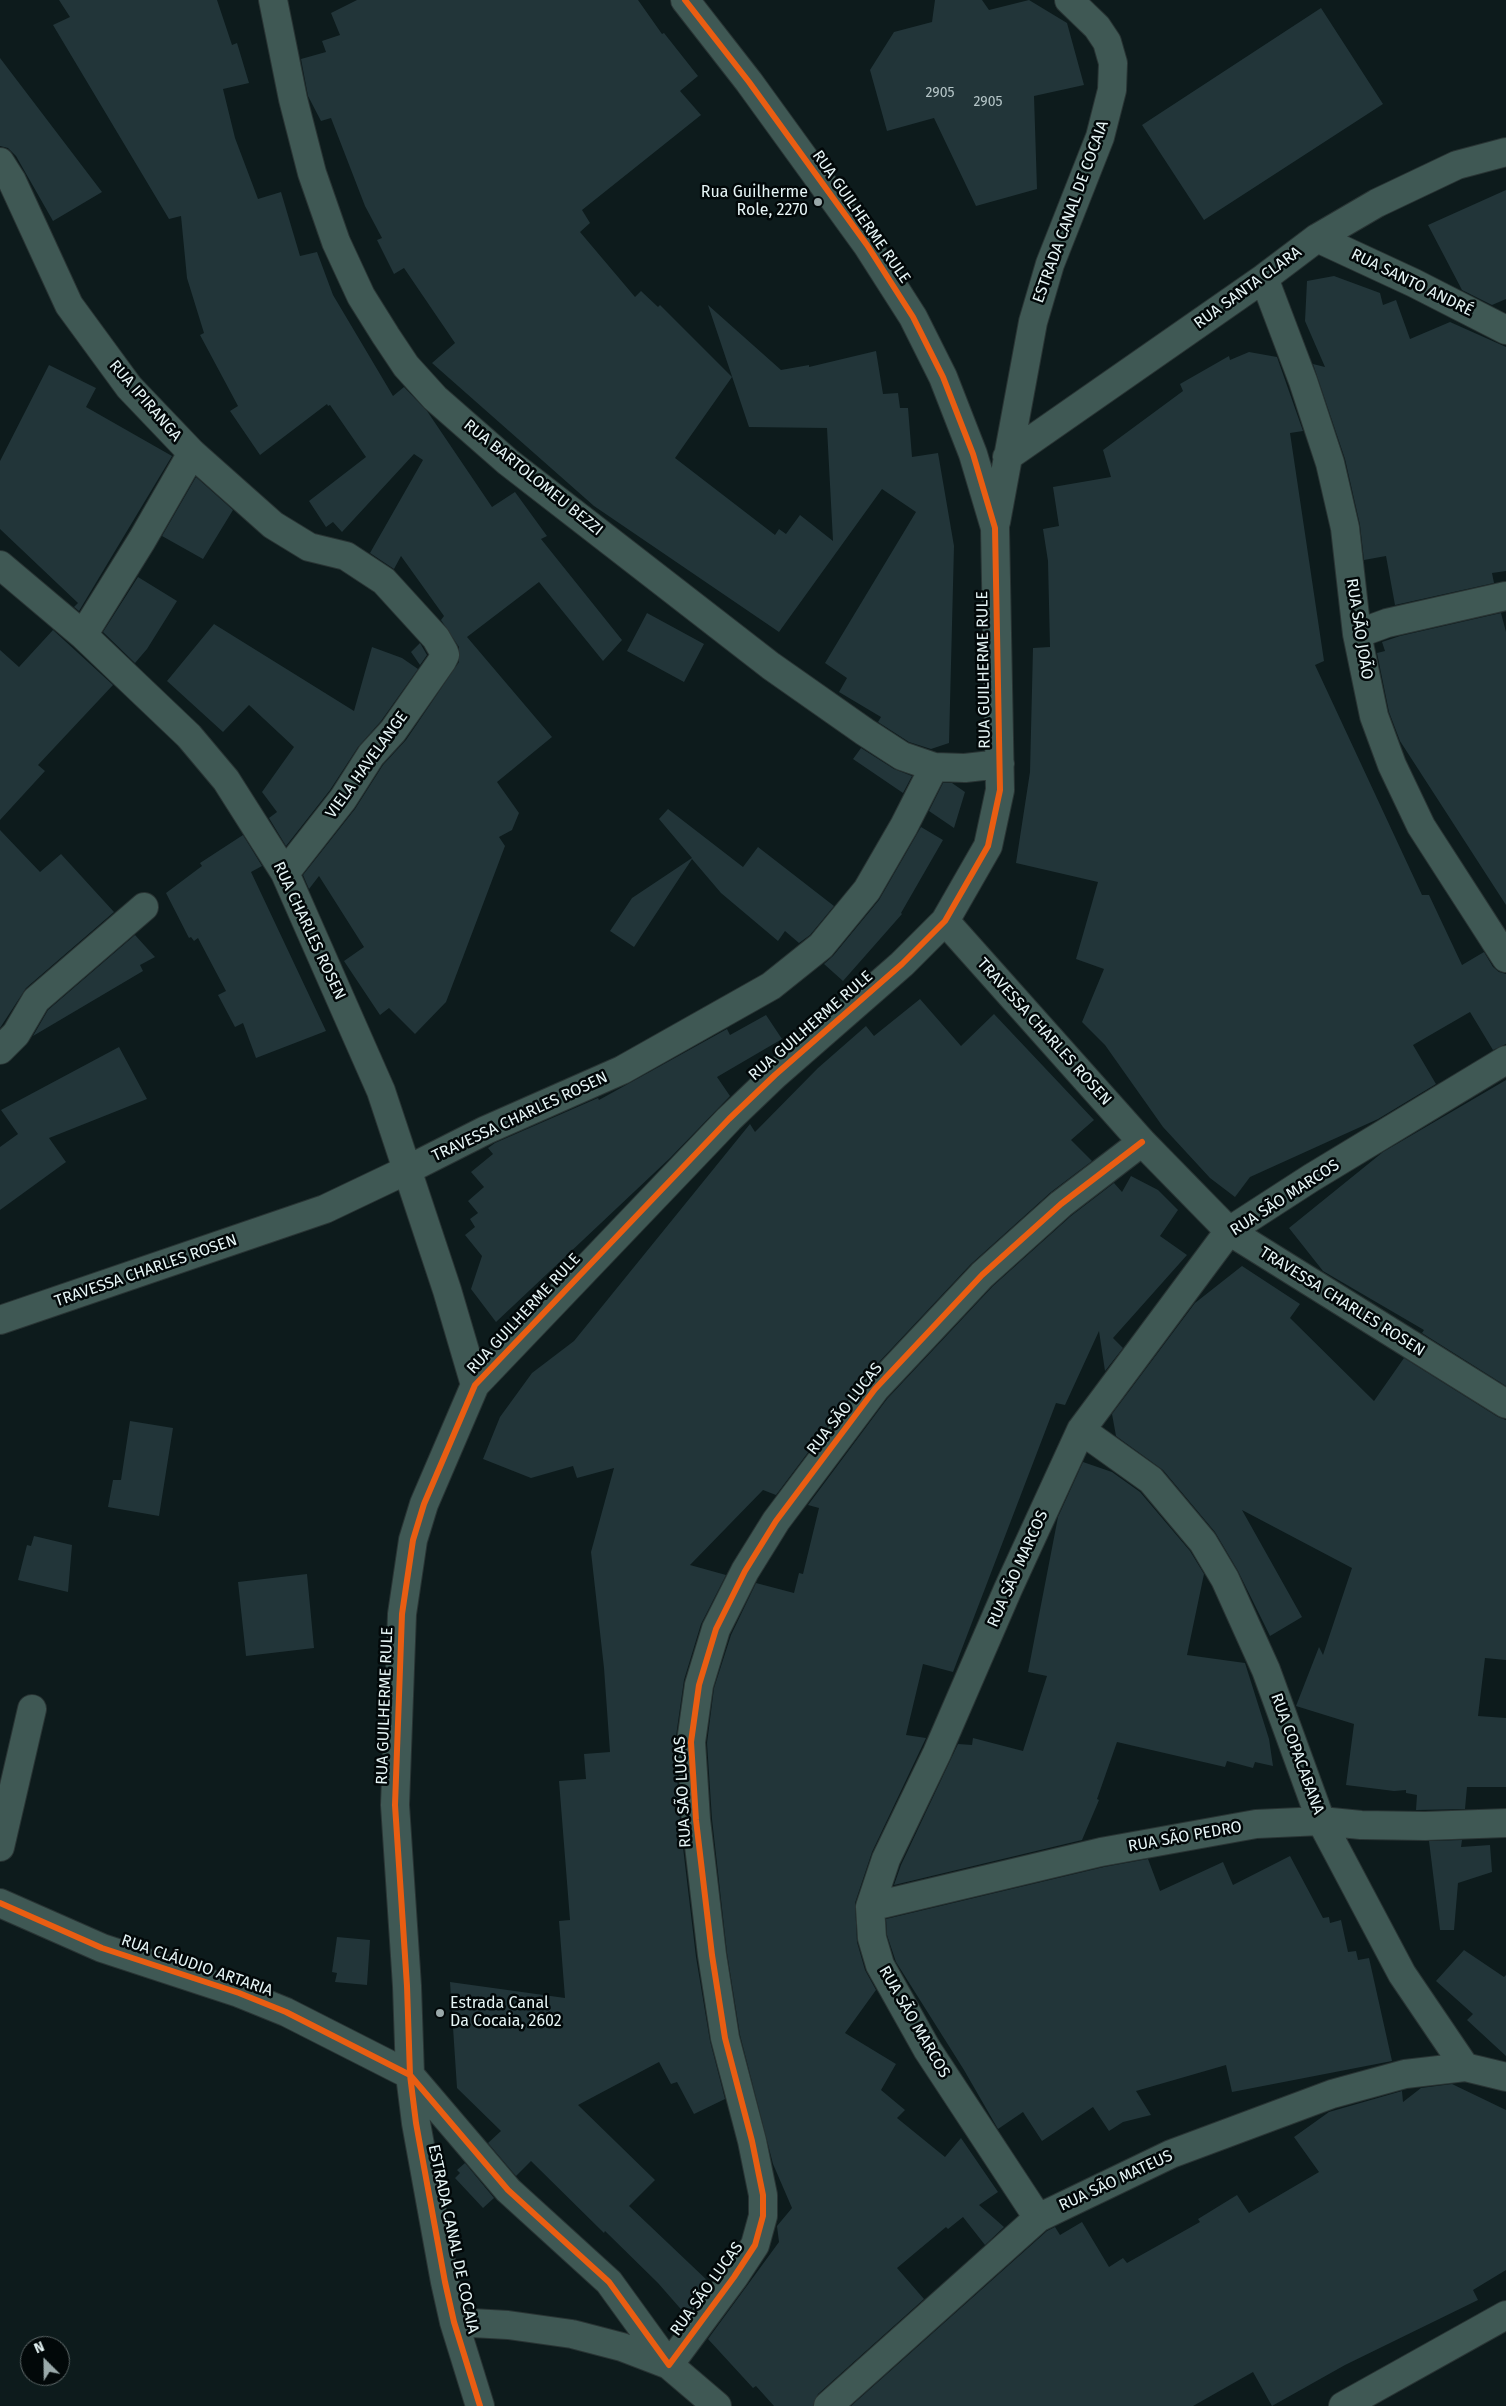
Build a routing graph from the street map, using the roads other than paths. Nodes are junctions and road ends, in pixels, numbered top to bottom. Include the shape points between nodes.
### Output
1 (273, 0) edge
2 (685, 0) edge
3 (1069, 0) edge
4 (1506, 152) edge
5 (0, 162) edge
6 (1316, 238) junction
7 (1264, 278) junction
8 (1506, 330) edge
9 (192, 453) junction
10 (1007, 457) junction
11 (995, 528) junction
12 (0, 565) edge
13 (1506, 596) edge
14 (1357, 634) junction
15 (83, 635) junction
16 (1000, 764) junction
17 (934, 767) junction
18 (285, 872) junction
19 (144, 907) dead end
20 (945, 922) junction
21 (1506, 958) edge
22 (0, 1050) edge
23 (1506, 1060) edge
24 (1142, 1142) junction
25 (409, 1169) junction
26 (1229, 1232) junction
27 (0, 1320) edge
28 (475, 1385) junction
29 (1506, 1404) edge
30 (1081, 1430) junction
31 (32, 1709) dead end
32 (1321, 1821) junction
33 (1506, 1823) edge
34 (0, 1847) edge
35 (0, 1903) edge
36 (870, 1907) junction
37 (1465, 2067) junction
38 (410, 2075) junction
39 (1506, 2077) edge
40 (1038, 2218) junction
41 (1506, 2315) edge
42 (454, 2322) junction
43 (668, 2365) junction
44 (480, 2406) edge
45 (716, 2406) edge
46 (828, 2406) edge
47 (1343, 2406) edge

1 - 17 street, RUA BARTOLOMEU BEZZI via 292,99 312,173 336,242 361,296 406,366 436,398 508,462 779,672 902,756
2 - 11 street, RUA GUILHERME RULE via 749,82 861,238 913,317 943,377 973,454
3 - 10 street, ESTRADA CANAL DE COCAIA via 1097,27 1107,42 1113,62 1112,90 1100,137 1050,264 1035,314
4 - 6 street, RUA SANTA CLARA via 1457,165 1377,203
5 - 9 street, RUA IPIRANGA via 12,181 69,305 129,387
6 - 7 street, RUA SANTA CLARA
6 - 8 street, RUA SANTO ANDRÉ
7 - 10 street, RUA SANTA CLARA
7 - 14 street, RUA SÃO JOÃO via 1330,463 1345,528
9 - 15 street, RUA IPIRANGA
9 - 18 street, VIELA HAVELANGE via 273,525 309,547 346,556 384,581 436,638 445,656 393,731 371,755 343,798
10 - 11 street, ESTRADA CANAL DE COCAIA
11 - 16 street, RUA GUILHERME RULE
12 - 15 street, RUA CHARLES ROSEN
13 - 14 street via 1387,623
14 - 21 street, RUA SÃO JOÃO via 1374,716 1392,765 1421,826
15 - 18 street, RUA CHARLES ROSEN via 190,736 226,780
16 - 17 street, RUA BARTOLOMEU BEZZI
16 - 20 street, RUA GUILHERME RULE via 1000,790 988,846
17 - 25 street, TRAVESSA CHARLES ROSEN via 867,890 821,946 770,986 622,1070 486,1130
18 - 25 street, RUA CHARLES ROSEN via 381,1091
19 - 22 street via 36,1000 16,1034
20 - 24 street, TRAVESSA CHARLES ROSEN
20 - 28 street, RUA GUILHERME RULE via 716,1132
23 - 26 street, RUA SÃO MARCOS via 1311,1178
24 - 26 street, TRAVESSA CHARLES ROSEN
24 - 43 street, RUA SÃO LUCAS via 1061,1204 982,1275 875,1389 776,1521 716,1629 699,1685 691,1742 696,1820 725,2038 761,2186 763,2216 755,2245 734,2278
25 - 27 street, TRAVESSA CHARLES ROSEN via 324,1208
25 - 28 street, RUA CHARLES ROSEN
26 - 29 street, TRAVESSA CHARLES ROSEN
26 - 30 street, RUA SÃO MARCOS
28 - 38 street, RUA GUILHERME RULE via 422,1513 406,1575 402,1614 395,1805
30 - 32 street, RUA COPACABANA via 1151,1480 1203,1542 1225,1579 1266,1670
30 - 36 street, RUA SÃO MARCOS via 937,1753 886,1859
31 - 34 street
32 - 33 street, RUA SÃO PEDRO via 1425,1826
32 - 36 street, RUA SÃO PEDRO via 1256,1824 1163,1839
32 - 37 street, RUA COPACABANA via 1402,1974
35 - 38 street, RUA CLÁUDIO ARTARIA via 102,1948 239,1993 286,2012
36 - 40 street, RUA SÃO MARCOS via 872,1938 880,1965 927,2048
37 - 39 street
37 - 40 street, RUA SÃO MATEUS via 1405,2074 1332,2094 1171,2154
38 - 42 street, ESTRADA CANAL DE COCAIA via 432,2216
38 - 43 street via 508,2190 609,2282
40 - 46 street, RUA SÃO MATEUS
41 - 47 street
42 - 43 street via 572,2334 622,2346
42 - 44 street, ESTRADA CANAL DE COCAIA
43 - 45 street

